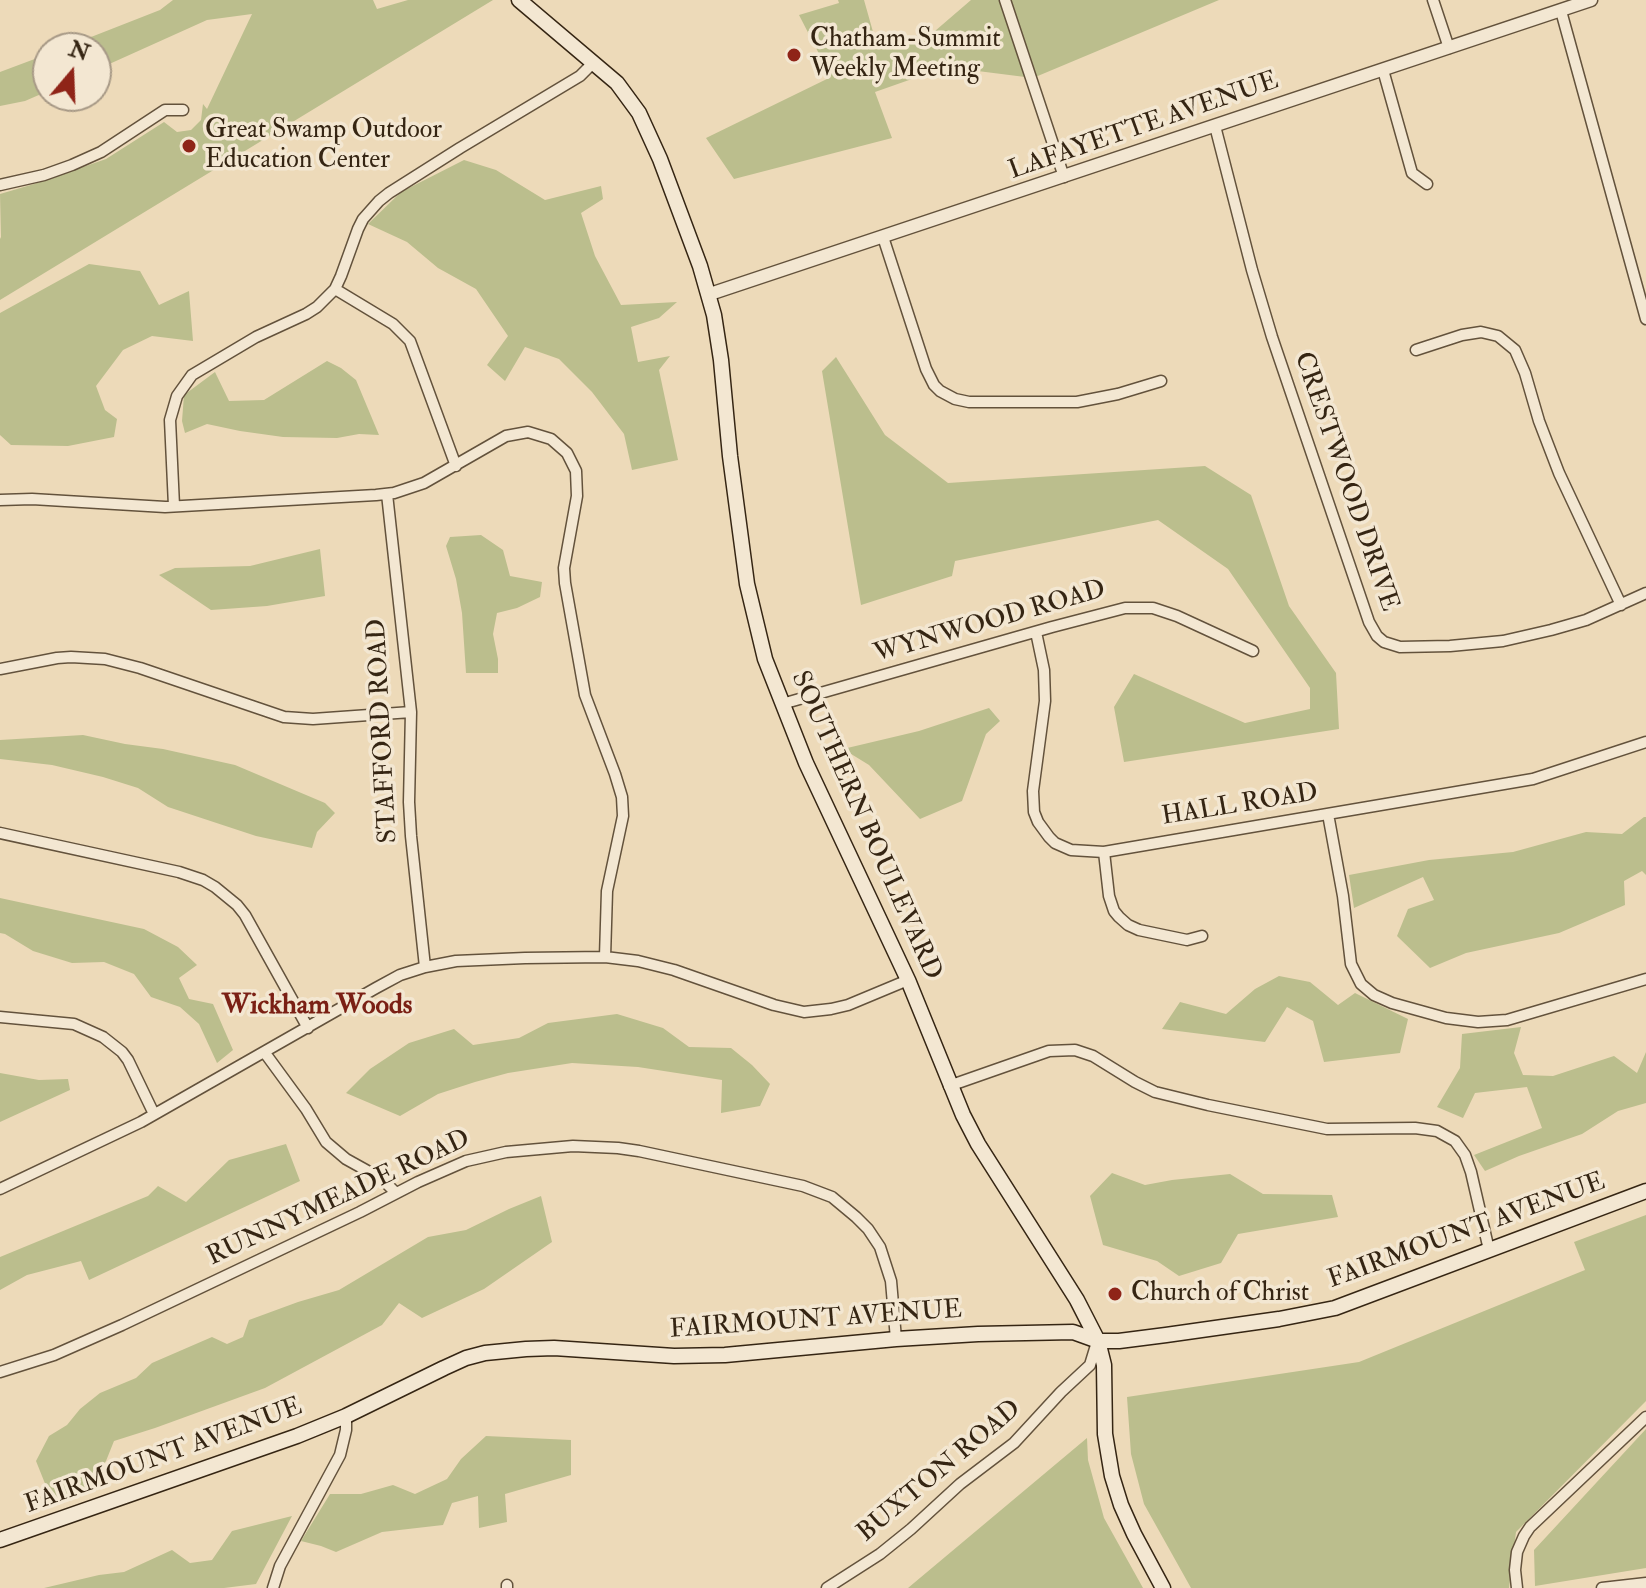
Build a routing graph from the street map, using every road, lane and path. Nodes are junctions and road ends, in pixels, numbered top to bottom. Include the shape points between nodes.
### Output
1 (519, 0) edge
2 (1005, 0) edge
3 (1433, 0) edge
4 (1591, 0) edge
5 (1561, 11) junction
6 (1449, 48) junction
7 (594, 62) junction
8 (1383, 70) junction
9 (183, 110) dead end
10 (1215, 126) junction
11 (1064, 177) junction
12 (1427, 184) dead end
13 (0, 185) edge
14 (883, 237) junction
15 (335, 289) junction
16 (710, 294) junction
17 (1646, 319) edge
18 (1416, 350) dead end
19 (1161, 381) dead end
20 (456, 466) junction
21 (387, 494) junction
22 (0, 500) edge
23 (174, 506) junction
24 (1646, 593) edge
25 (1621, 605) junction
26 (1036, 632) junction
27 (1253, 651) dead end
28 (0, 669) edge
29 (782, 704) junction
30 (411, 712) junction
31 (1646, 742) edge
32 (1328, 814) junction
33 (0, 833) edge
34 (1104, 852) junction
35 (1202, 936) dead end
36 (605, 957) junction
37 (425, 967) junction
38 (1646, 979) edge
39 (908, 980) junction
40 (0, 1017) edge
41 (308, 1028) junction
42 (265, 1053) junction
43 (949, 1086) junction
44 (154, 1114) junction
45 (0, 1189) edge
46 (1646, 1191) edge
47 (396, 1193) junction
48 (1489, 1250) junction
49 (896, 1339) junction
50 (1098, 1341) junction
51 (0, 1372) edge
52 (346, 1416) junction
53 (1646, 1417) edge
54 (0, 1540) edge
55 (1646, 1583) edge
56 (273, 1588) edge
57 (827, 1588) edge
58 (1163, 1588) edge
59 (1517, 1588) edge
60 (1602, 1588) edge

1 - 7 main road, SOUTHERN BOULEVARD
2 - 11 street
3 - 6 street
4 - 5 street, LAFAYETTE AVENUE
5 - 6 street, LAFAYETTE AVENUE
5 - 17 street
6 - 8 street, LAFAYETTE AVENUE
7 - 15 street via 580,76 379,201 358,229
7 - 16 main road, SOUTHERN BOULEVARD via 623,90 645,125
8 - 10 street, LAFAYETTE AVENUE
8 - 12 street via 1412,173
9 - 13 street via 165,110 72,165
10 - 11 street, LAFAYETTE AVENUE
10 - 25 street, CRESTWOOD DRIVE via 1272,337 1377,636 1400,647 1503,641
11 - 14 street, LAFAYETTE AVENUE
14 - 16 street, LAFAYETTE AVENUE
14 - 19 street via 926,369 934,385 955,399 1077,402
15 - 20 street via 393,324 410,341
15 - 23 street via 317,307 203,367 185,383 170,420
16 - 29 main road, SOUTHERN BOULEVARD via 747,584
18 - 25 street via 1481,332 1498,336 1515,350 1559,473
20 - 21 street
20 - 36 street via 497,440 528,432 559,445 576,471 565,583 585,695 623,808 607,891
21 - 23 street
21 - 30 street, STAFFORD ROAD
22 - 23 street
24 - 25 street, CRESTWOOD DRIVE
26 - 27 street, WYNWOOD ROAD via 1125,608 1153,608
26 - 29 street, WYNWOOD ROAD
26 - 34 street, HALL ROAD via 1045,701 1034,812 1055,843
28 - 30 street via 57,658 105,659 284,717
29 - 39 main road, SOUTHERN BOULEVARD
30 - 37 street, STAFFORD ROAD via 409,802
31 - 32 street, HALL ROAD via 1533,779
32 - 34 street, HALL ROAD
32 - 38 street via 1351,964 1374,995 1446,1018 1478,1022 1507,1020
33 - 41 street via 179,872 215,887 245,915
34 - 35 street via 1109,896 1114,911 1128,925 1187,940
36 - 37 street
36 - 39 street via 674,970 804,1012 848,1005
37 - 41 street via 400,975
39 - 43 main road, SOUTHERN BOULEVARD
40 - 44 street via 74,1024 103,1037 128,1060
41 - 42 street
42 - 44 street
42 - 47 street via 326,1142
43 - 48 street via 1049,1051 1075,1050 1155,1092 1208,1105 1327,1129 1437,1131 1455,1141 1465,1155
43 - 50 main road, SOUTHERN BOULEVARD via 978,1144
44 - 45 street
46 - 48 main road, FAIRMOUNT AVENUE
47 - 49 street, RUNNYMEADE ROAD via 493,1154 573,1146 639,1151 803,1186 844,1206 880,1247 891,1281
47 - 51 street, RUNNYMEADE ROAD via 122,1325
48 - 50 main road, FAIRMOUNT AVENUE via 1335,1308
49 - 50 main road, FAIRMOUNT AVENUE via 1073,1332
49 - 52 main road, FAIRMOUNT AVENUE via 725,1355 554,1348 485,1353
50 - 57 street, BUXTON ROAD via 1090,1365 1014,1443 880,1554
50 - 58 main road, SOUTHERN BOULEVARD via 1112,1476 1134,1534
52 - 54 main road, FAIRMOUNT AVENUE
52 - 56 street via 340,1455
53 - 59 street via 1530,1527 1517,1552
55 - 60 street

